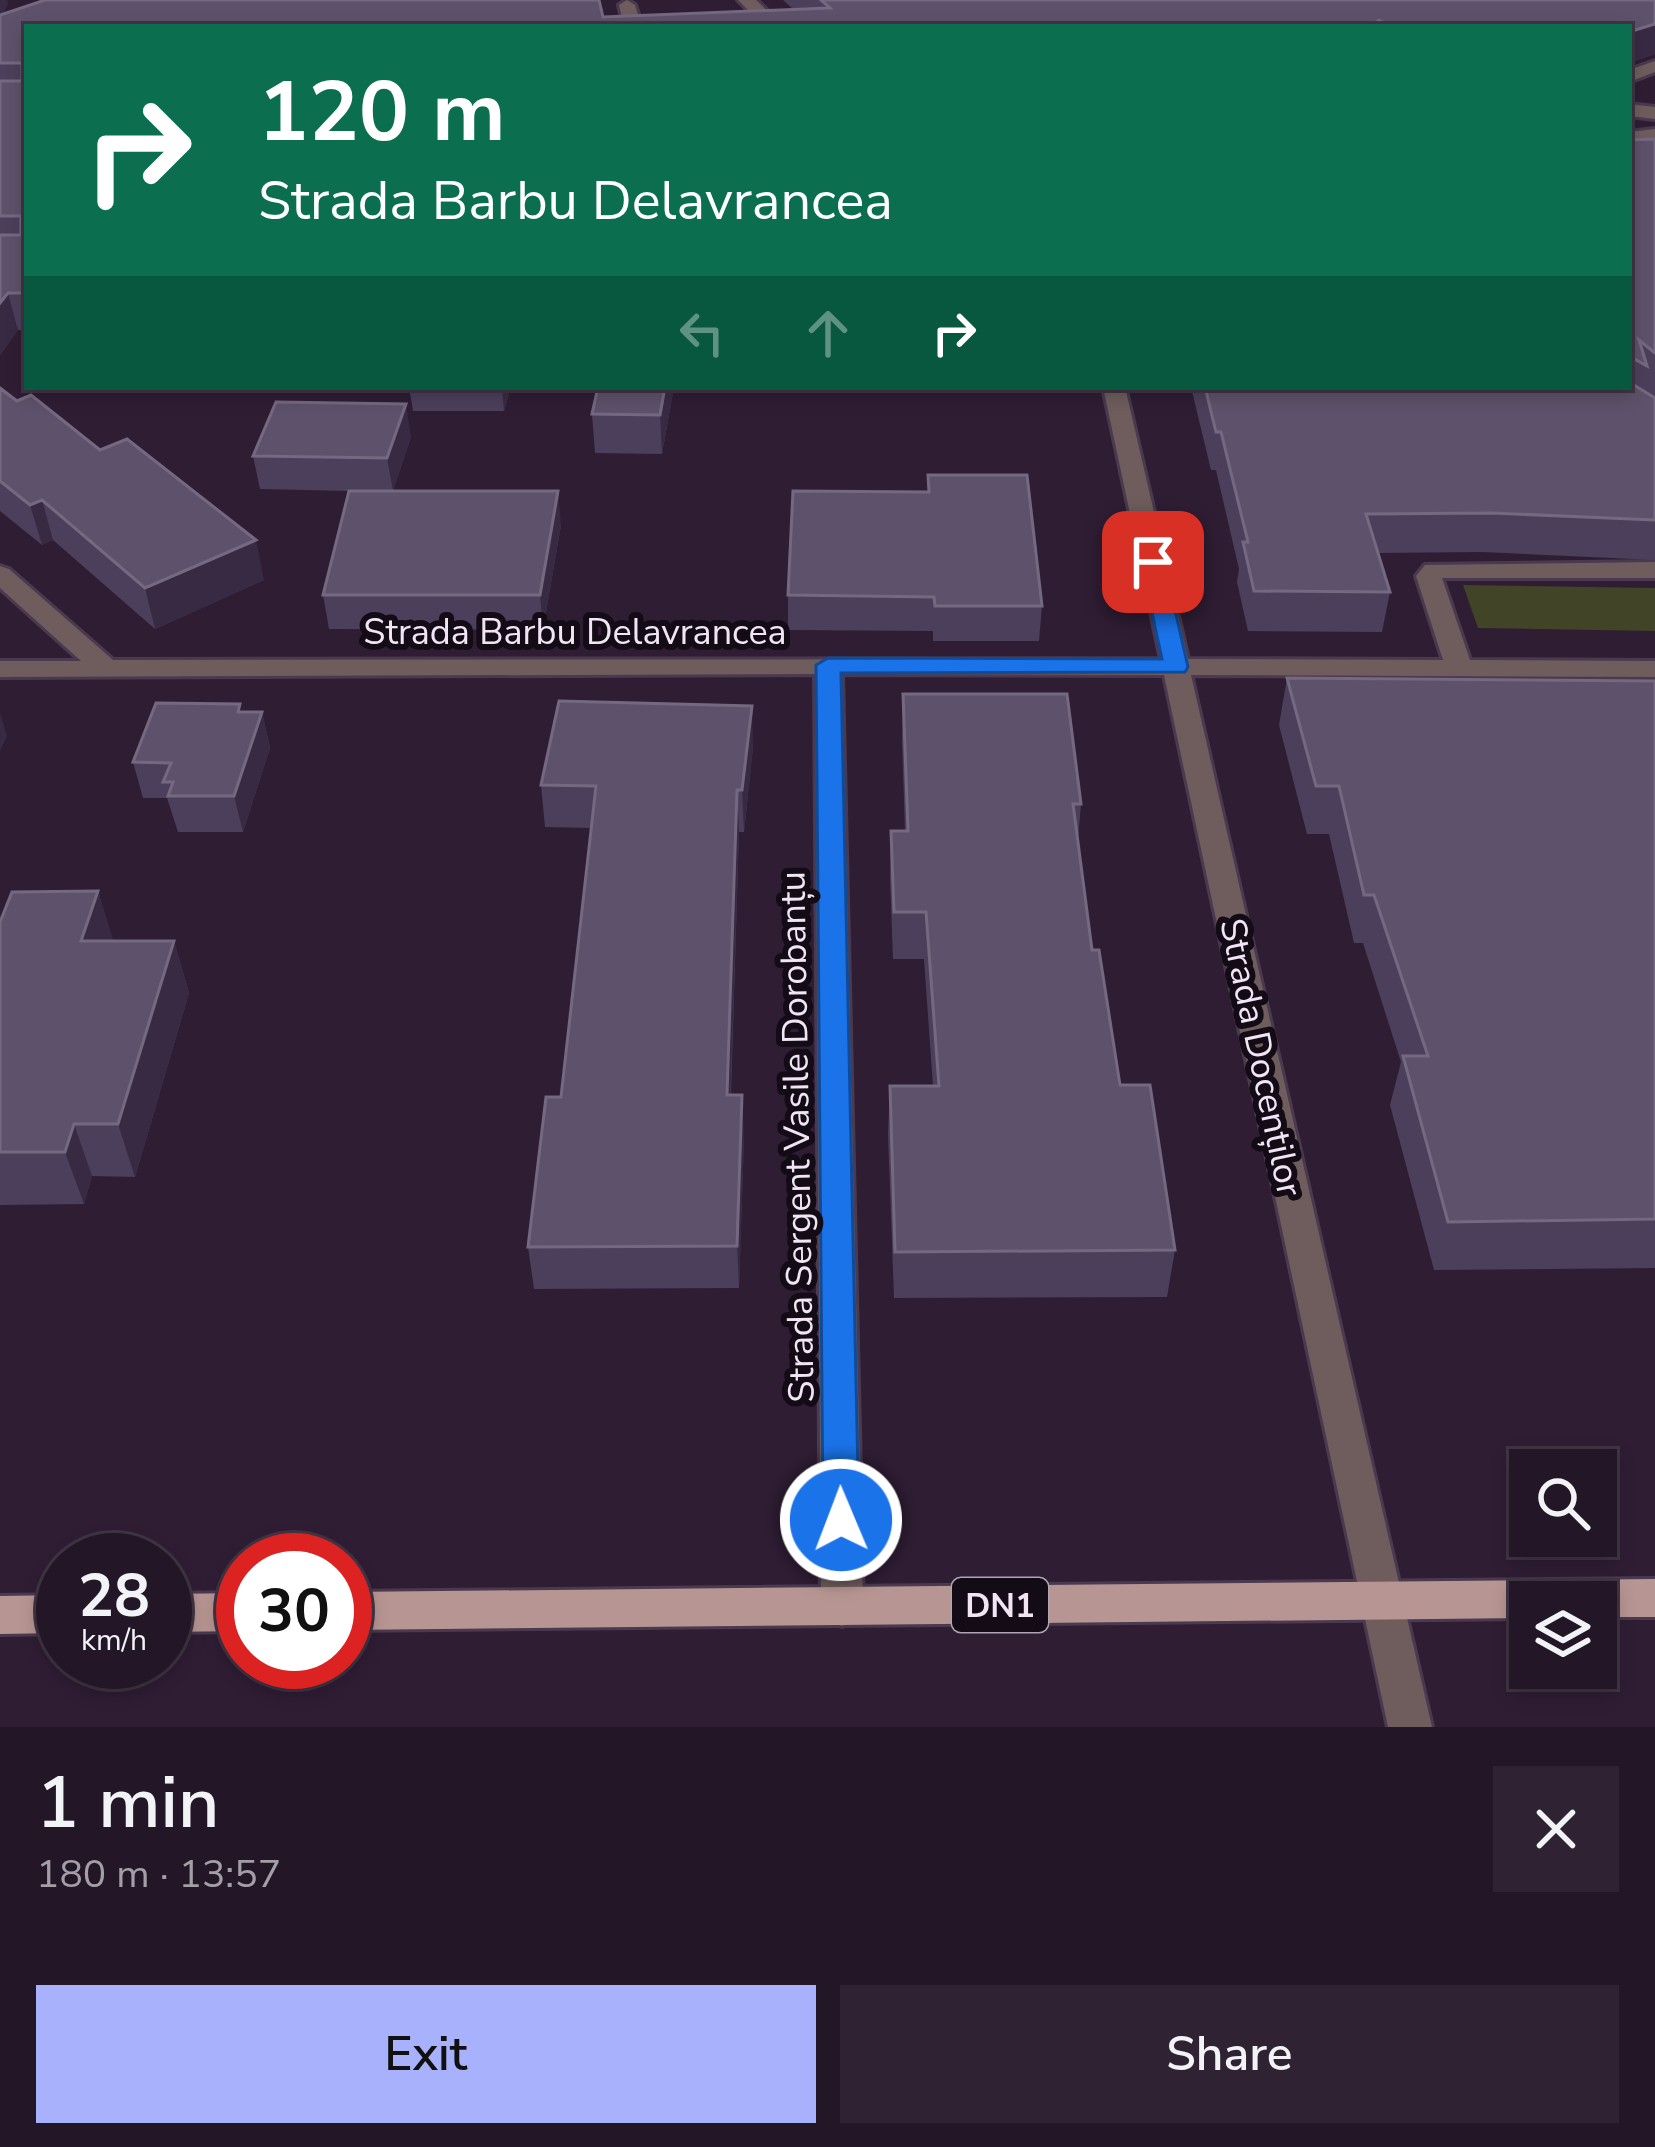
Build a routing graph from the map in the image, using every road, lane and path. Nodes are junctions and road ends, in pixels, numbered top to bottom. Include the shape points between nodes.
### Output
1 (746, 0) edge
2 (627, 5) dead end
3 (632, 24) edge
4 (772, 24) edge
5 (1115, 390) edge
6 (1655, 569) edge
7 (0, 574) edge
8 (828, 665) junction
9 (1176, 667) junction
10 (105, 668) junction
11 (1460, 668) junction
12 (0, 669) edge
13 (1655, 670) edge
14 (1655, 1598) edge
15 (1381, 1600) junction
16 (842, 1606) junction
17 (372, 1611) edge
18 (36, 1614) edge
19 (0, 1615) edge
20 (1410, 1727) edge

1 - 4 street
2 - 3 street
5 - 9 street, Strada Docenților
6 - 11 street via 1434,570 1429,576
7 - 10 street
8 - 9 street, Strada Barbu Delavrancea
8 - 10 street, Strada Barbu Delavrancea
8 - 16 street, Strada Sergent Vasile Dorobanțu
9 - 11 street, Strada Barbu Delavrancea
9 - 15 street, Strada Docenților
10 - 12 street, Strada Barbu Delavrancea
11 - 13 street, Strada Barbu Delavrancea
14 - 15 main road, DN1
15 - 16 main road, DN1
15 - 20 street, Strada Docenților
16 - 17 main road, DN1
18 - 19 main road

